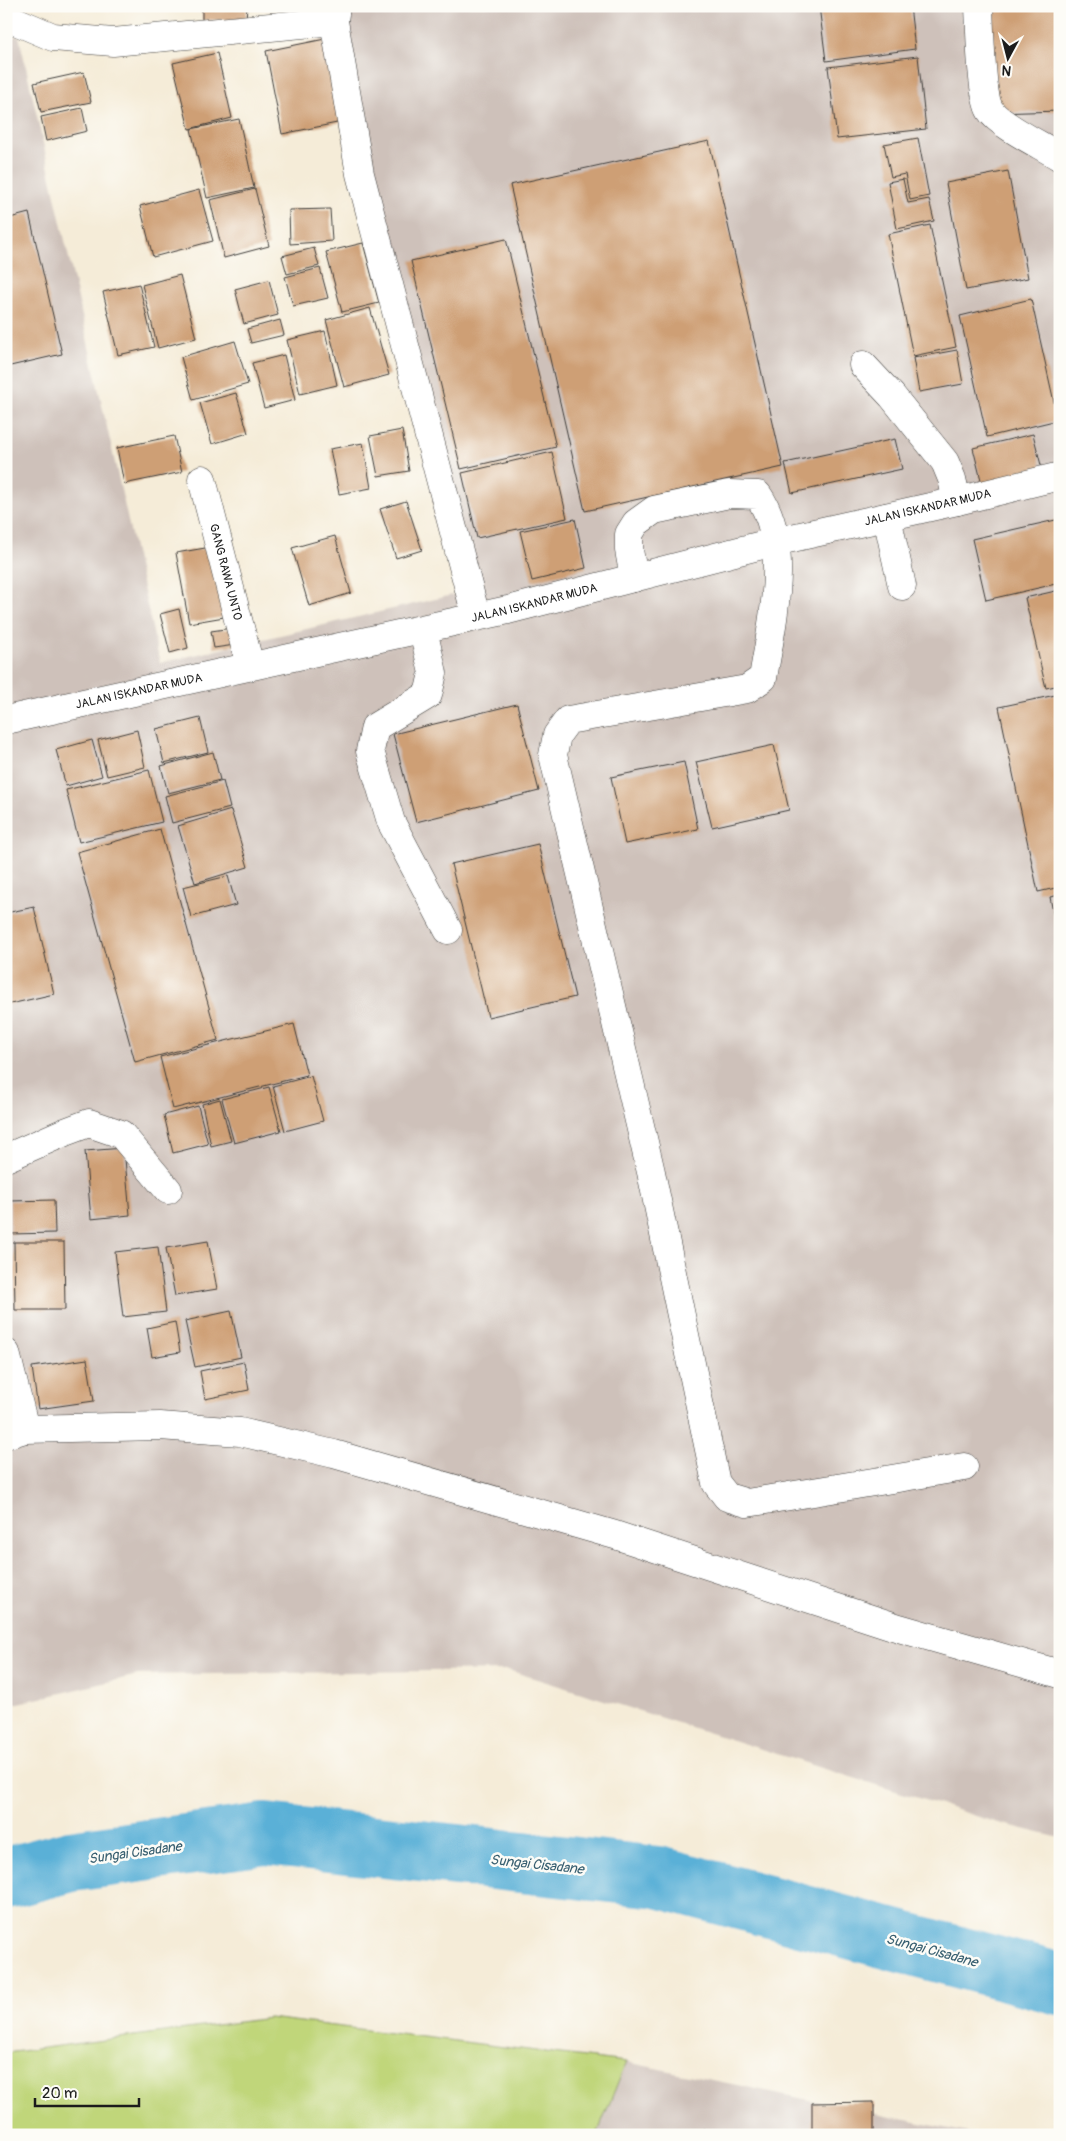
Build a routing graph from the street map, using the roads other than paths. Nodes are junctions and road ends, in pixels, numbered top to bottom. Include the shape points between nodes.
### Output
1 (979, 6) edge
2 (335, 13) edge
3 (6, 17) edge
4 (1060, 157) edge
5 (863, 365) dead end
6 (1060, 476) edge
7 (202, 479) dead end
8 (956, 501) junction
9 (887, 517) junction
10 (774, 542) junction
11 (634, 578) junction
12 (902, 586) dead end
13 (476, 616) junction
14 (423, 630) junction
15 (250, 666) junction
16 (6, 720) edge
17 (448, 930) dead end
18 (6, 1158) edge
19 (168, 1190) dead end
20 (6, 1353) edge
21 (16, 1432) edge
22 (964, 1468) dead end
23 (1060, 1674) edge

1 - 4 street via 984,85 989,109 1003,122
2 - 3 street via 113,42 53,37
2 - 13 street via 360,174
5 - 8 street via 945,462
6 - 8 street, JALAN ISKANDAR MUDA
7 - 15 street, GANG RAWA UNTO
8 - 9 street, JALAN ISKANDAR MUDA
9 - 10 street, JALAN ISKANDAR MUDA
9 - 12 street
10 - 11 street, JALAN ISKANDAR MUDA
10 - 11 street via 767,509 758,496 729,494 654,510 636,523 629,534
10 - 22 street via 777,590 763,678 747,689 568,720 557,735 553,754 651,1172 716,1484 728,1497 747,1504
11 - 13 street, JALAN ISKANDAR MUDA
13 - 14 street, JALAN ISKANDAR MUDA
14 - 15 street, JALAN ISKANDAR MUDA
14 - 17 street via 433,673 428,694 375,727 370,751 391,822
15 - 16 street, JALAN ISKANDAR MUDA
18 - 19 street via 89,1123 121,1134
20 - 21 street
21 - 23 street via 160,1426 240,1432 334,1454 615,1535 899,1628

